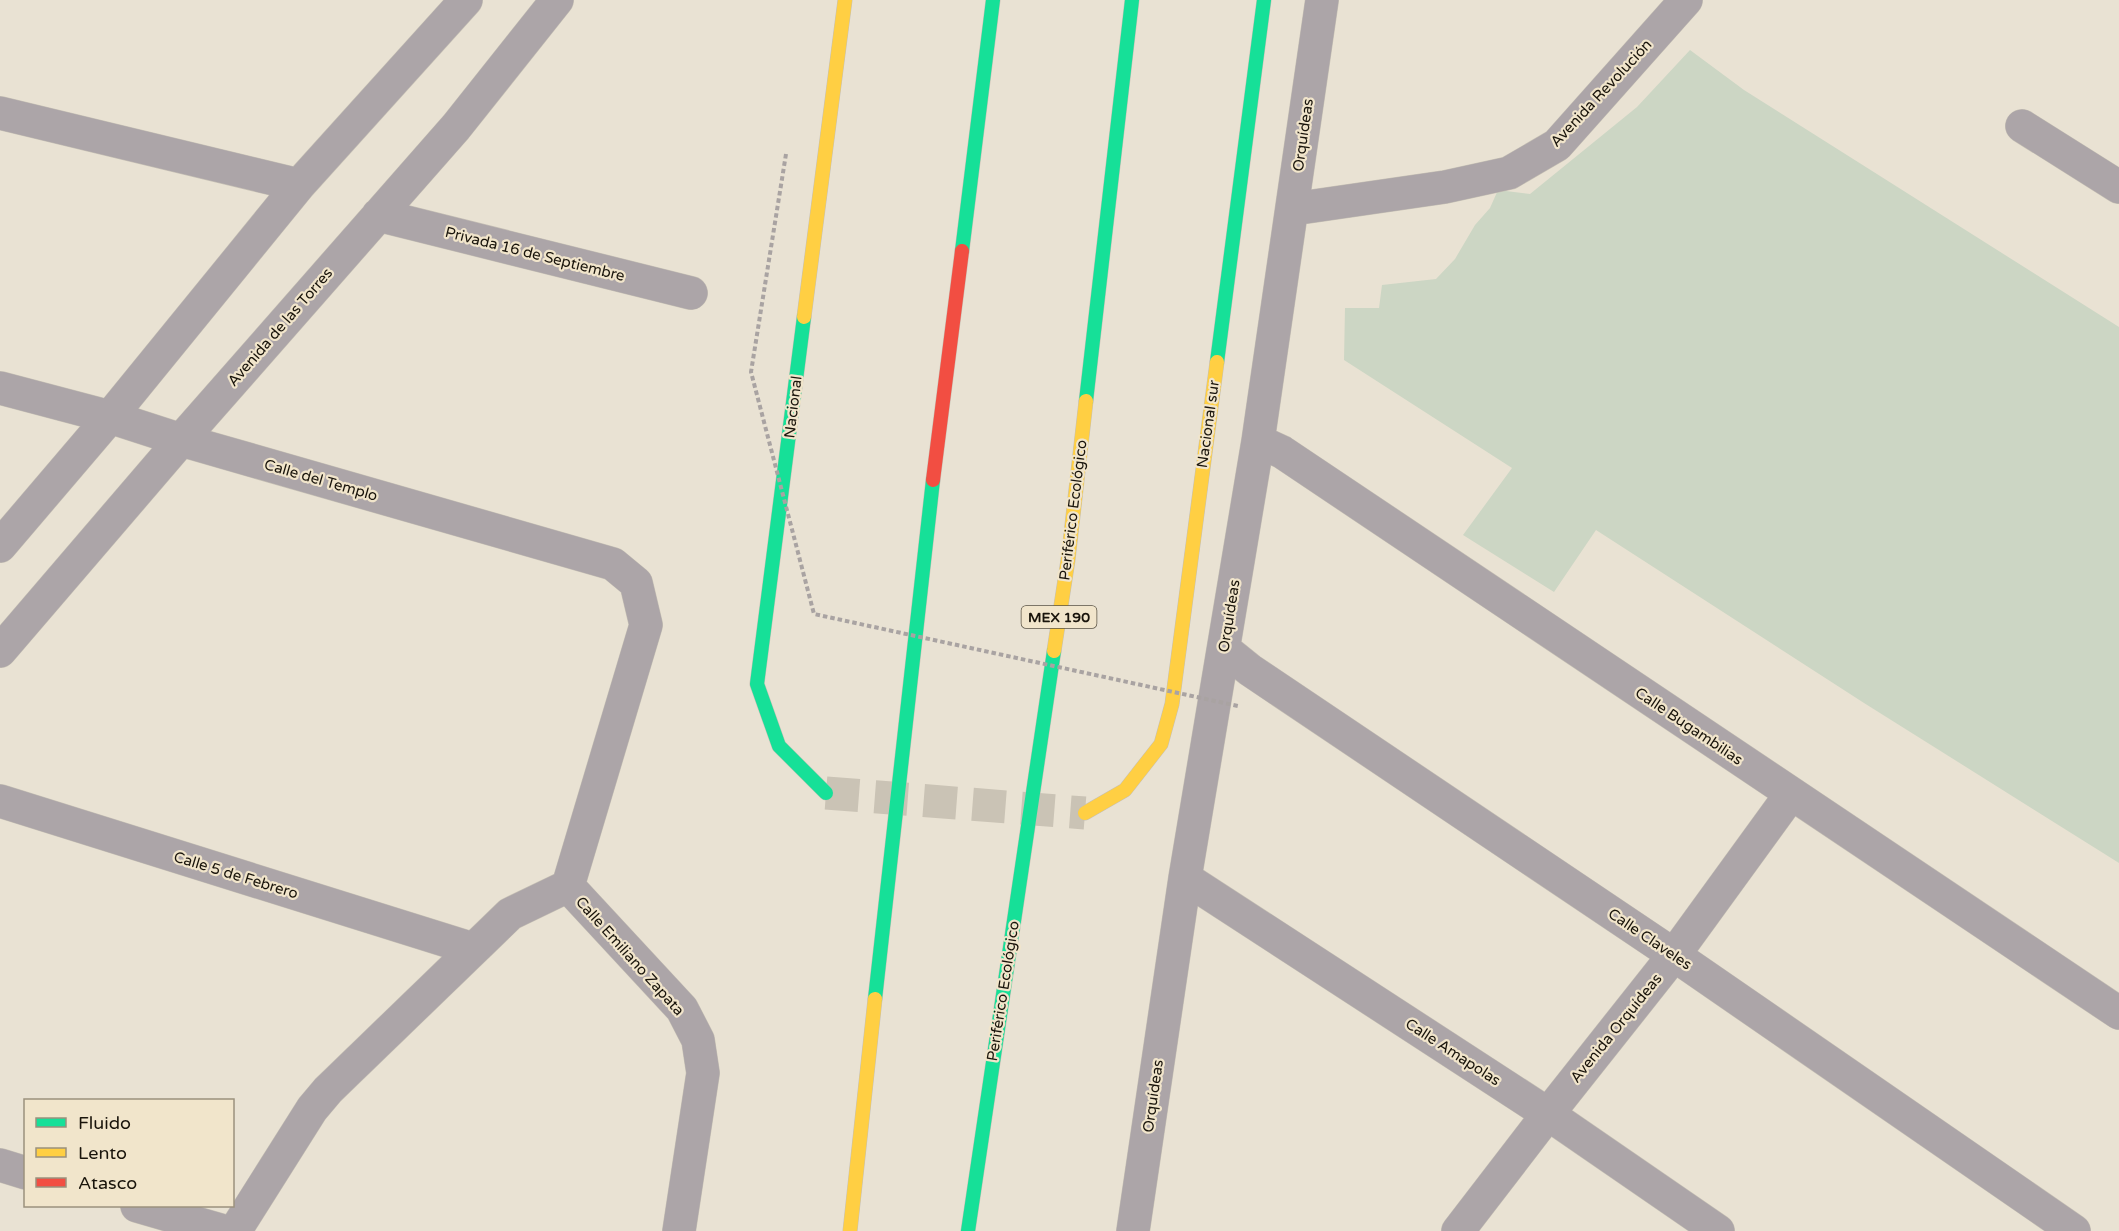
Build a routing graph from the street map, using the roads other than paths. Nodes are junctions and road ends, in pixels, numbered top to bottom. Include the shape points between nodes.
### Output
1 (466, 0) edge
2 (557, 0) edge
3 (846, 0) edge
4 (992, 0) edge
5 (1132, 0) edge
6 (1264, 0) edge
7 (1322, 0) edge
8 (1686, 0) edge
9 (0, 113) edge
10 (2022, 126) dead end
11 (299, 185) junction
12 (2119, 187) edge
13 (1293, 209) junction
14 (378, 215) junction
15 (691, 293) dead end
16 (0, 388) edge
17 (110, 417) junction
18 (181, 440) junction
19 (1258, 441) junction
20 (0, 546) edge
21 (636, 583) joint
22 (1224, 649) junction
23 (0, 651) edge
24 (826, 793) tunnel mouth
25 (1791, 794) junction
26 (0, 801) edge
27 (1085, 813) tunnel mouth
28 (1185, 878) junction
29 (568, 886) junction
30 (473, 949) junction
31 (1674, 956) junction
32 (2119, 1013) edge
33 (1548, 1114) junction
34 (0, 1165) edge
35 (24, 1172) edge
36 (140, 1207) edge
37 (224, 1231) edge
38 (235, 1231) edge
39 (679, 1231) edge
40 (850, 1231) edge
41 (968, 1231) edge
42 (1133, 1231) edge
43 (1458, 1231) edge
44 (1718, 1231) edge
45 (2074, 1231) edge

1 - 11 street
2 - 14 street, Avenida de las Torres via 456,127
3 - 24 main road, Nacional via 758,684 778,746
4 - 40 main road via 923,556
5 - 41 main road, Periférico Ecológico / MEX 190 via 1068,560
6 - 27 main road, Nacional sur via 1172,705 1161,744 1125,790
7 - 13 street, Orquídeas
8 - 13 street, Avenida Revolución via 1557,146 1509,173 1444,187
9 - 11 street
10 - 12 street
11 - 17 street
13 - 19 street, Orquídeas
14 - 15 street, Privada 16 de Septiembre
14 - 18 street, Avenida de las Torres
16 - 17 street, Calle del Templo
17 - 18 street, Calle del Templo
17 - 20 street
18 - 21 street, Calle del Templo via 613,564
18 - 23 street, Avenida de las Torres
19 - 22 street, Orquídeas
19 - 25 street, Calle Bugambilias via 1282,452
21 - 29 street, Calle Emiliano Zapata via 646,625
22 - 28 street, Orquídeas
22 - 31 street, Calle Claveles
25 - 31 street, Avenida Orquídeas
25 - 32 street, Calle Bugambilias
26 - 30 street, Calle 5 de Febrero
28 - 33 street, Calle Amapolas
28 - 42 street, Orquídeas
29 - 30 street via 510,914
29 - 39 street, Calle Emiliano Zapata via 681,1009 698,1040 703,1073
30 - 38 street via 312,1109
31 - 33 street, Avenida Orquídeas
31 - 45 street, Calle Claveles
33 - 43 street, Avenida Orquídeas
33 - 44 street, Calle Amapolas
34 - 35 street
36 - 37 street

